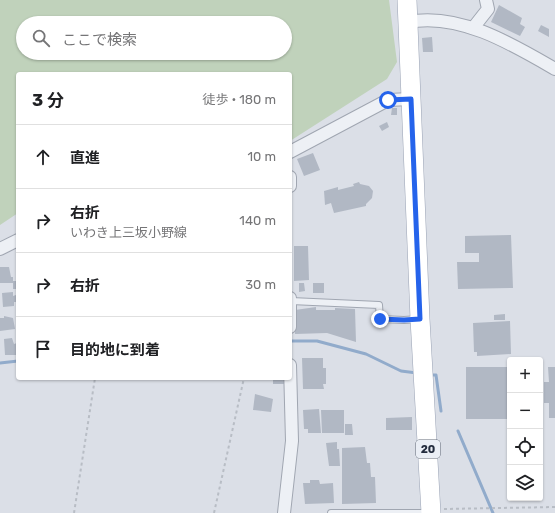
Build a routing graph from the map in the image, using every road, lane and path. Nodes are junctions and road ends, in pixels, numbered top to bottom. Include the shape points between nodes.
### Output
1 (407, 0) edge
2 (488, 3) edge
3 (408, 22) junction
4 (473, 28) junction
5 (555, 69) edge
6 (411, 99) junction
7 (292, 151) edge
8 (16, 241) edge
9 (0, 249) edge
10 (292, 300) edge
11 (420, 319) junction
12 (95, 380) edge
13 (244, 380) edge
14 (290, 380) edge
15 (555, 507) edge
16 (430, 512) edge
17 (74, 513) edge
18 (214, 513) edge
19 (284, 513) edge
20 (331, 513) edge

1 - 3 main road, 20
2 - 4 street
3 - 4 street via 451,21
3 - 6 main road, 20
4 - 5 street
6 - 7 street via 388,100
6 - 11 main road, 20
8 - 9 street
10 - 11 lane via 379,305 380,319
11 - 16 main road, 20
12 - 17 path
13 - 18 path
14 - 19 street via 292,441
15 - 16 path
16 - 20 lane

